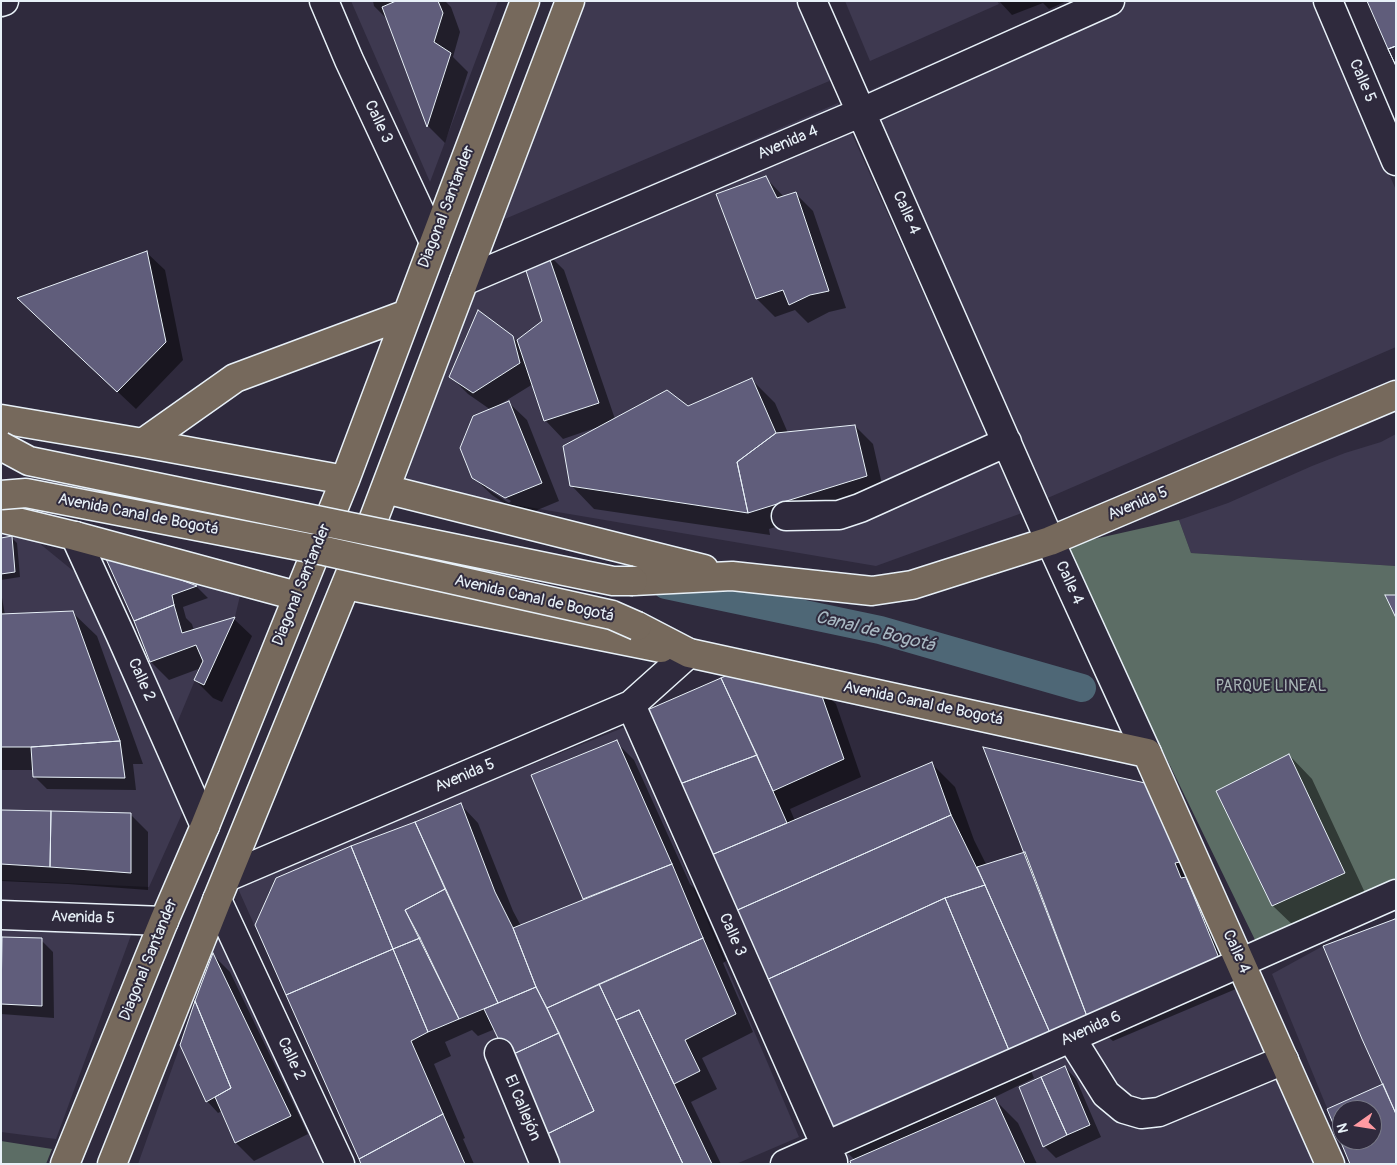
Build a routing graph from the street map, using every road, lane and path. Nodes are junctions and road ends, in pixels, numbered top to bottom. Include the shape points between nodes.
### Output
1 (324, 1) edge
2 (525, 1) edge
3 (570, 1) edge
4 (812, 1) edge
5 (1110, 1) edge
6 (1328, 1) edge
7 (862, 112) junction
8 (1396, 161) edge
9 (434, 242) junction
10 (464, 281) junction
11 (407, 314) junction
12 (1396, 396) edge
13 (1, 419) edge
14 (1007, 442) junction
15 (143, 443) junction
16 (1, 446) edge
17 (345, 480) junction
18 (385, 489) junction
19 (1, 495) edge
20 (786, 516) dead end
21 (1, 518) edge
22 (75, 536) junction
23 (1050, 541) junction
24 (732, 576) junction
25 (346, 585) junction
26 (872, 590) joint
27 (297, 596) junction
28 (690, 654) junction
29 (631, 705) junction
30 (1147, 753) junction
31 (205, 826) junction
32 (222, 888) junction
33 (1396, 894) edge
34 (1, 915) edge
35 (164, 922) junction
36 (1240, 963) junction
37 (1071, 1038) junction
38 (499, 1053) dead end
39 (1284, 1060) junction
40 (829, 1155) edge
41 (65, 1164) edge
42 (112, 1164) edge
43 (340, 1164) edge
44 (545, 1164) edge
45 (785, 1164) edge
46 (1330, 1164) edge

1 - 9 street, Calle 3
2 - 9 main road, Diagonal Santander
3 - 10 main road
4 - 7 street, Calle 4
5 - 7 street, Avenida 4
6 - 8 street, Calle 5
7 - 10 street, Avenida 4
7 - 14 street, Calle 4
9 - 11 main road, Diagonal Santander
10 - 18 main road
11 - 15 main road via 235,378
11 - 17 main road, Diagonal Santander
12 - 23 main road, Avenida 5
13 - 15 main road
14 - 20 street via 860,508 838,515
14 - 23 street, Calle 4
15 - 17 main road
16 - 24 main road, Avenida Canal de Bogotá, bridge via 29,461 613,581
17 - 27 main road, Diagonal Santander
18 - 24 main road
18 - 25 main road
19 - 28 main road, Avenida Canal de Bogotá, bridge via 26,493 325,551 612,615
21 - 22 main road
22 - 27 main road
22 - 31 street, Calle 2
23 - 26 main road, Avenida 5 via 912,585
23 - 30 street, Calle 4
24 - 26 main road, Avenida Canal de Bogotá
25 - 28 main road
25 - 32 main road
27 - 31 main road, Diagonal Santander
28 - 29 street, Avenida 5
28 - 30 main road, Avenida Canal de Bogotá
29 - 32 street, Avenida 5
29 - 40 street, Calle 3
30 - 36 main road, Calle 4
31 - 35 main road, Diagonal Santander
32 - 42 main road
32 - 43 street, Calle 2
33 - 36 street, Avenida 6
34 - 35 street, Avenida 5
35 - 41 main road, Diagonal Santander
36 - 37 street, Avenida 6
36 - 39 main road, Calle 4
37 - 39 street via 1106,1094 1124,1109 1141,1114 1159,1112
37 - 40 street, Avenida 6
38 - 44 street, El Callejón
39 - 46 main road, Calle 4
40 - 45 street, Avenida 6

